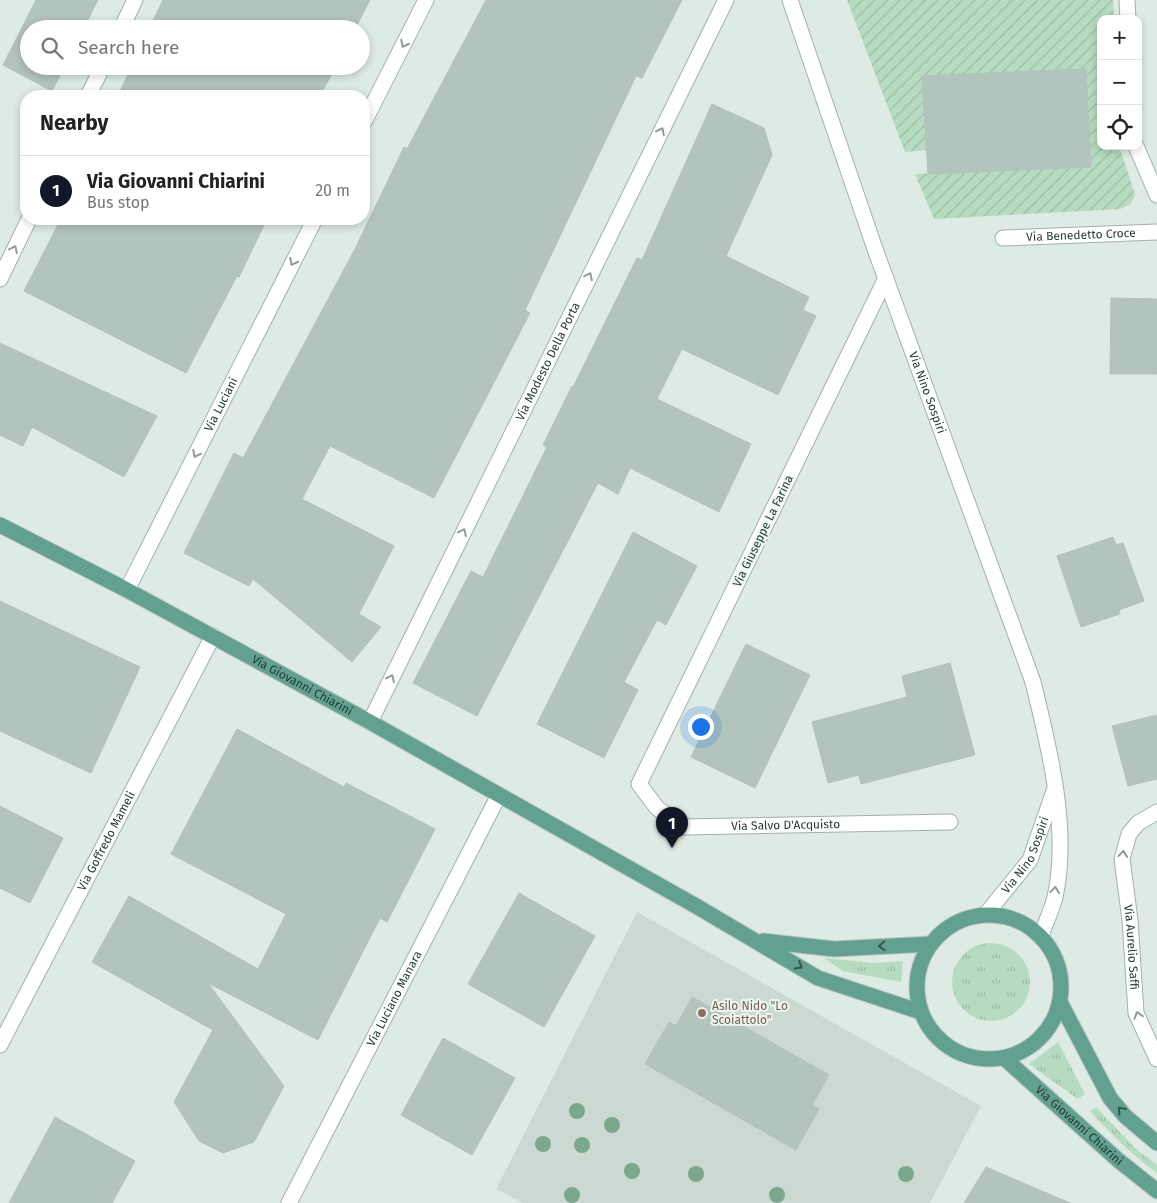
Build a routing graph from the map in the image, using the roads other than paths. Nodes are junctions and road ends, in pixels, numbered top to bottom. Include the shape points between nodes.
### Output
1 (134, 0) edge
2 (426, 0) edge
3 (726, 0) edge
4 (790, 0) edge
5 (1127, 0) edge
6 (1128, 15) edge
7 (125, 20) edge
8 (98, 75) edge
9 (91, 90) edge
10 (370, 110) edge
11 (1138, 150) edge
12 (1157, 195) edge
13 (26, 225) edge
14 (312, 225) edge
15 (1157, 232) edge
16 (1003, 238) dead end
17 (886, 278) junction
18 (0, 279) edge
19 (0, 525) edge
20 (127, 590) junction
21 (213, 636) junction
22 (370, 722) junction
23 (639, 784) joint
24 (1055, 788) junction
25 (499, 795) junction
26 (1157, 812) edge
27 (950, 822) dead end
28 (986, 914) junction
29 (1041, 936) junction
30 (758, 941) junction
31 (931, 944) junction
32 (1060, 1002) junction
33 (922, 1012) junction
34 (0, 1045) edge
35 (1004, 1058) junction
36 (1157, 1059) edge
37 (1157, 1143) edge
38 (1157, 1191) edge
39 (289, 1203) edge

1 - 7 street
2 -> 10 street
22 -> 3 street, Via Modesto Della Porta
4 - 17 street, Via Nino Sospiri
5 - 6 street
8 - 9 street
11 - 12 street
18 -> 13 street
14 -> 20 street, Via Luciani
15 - 16 street, Via Benedetto Croce
17 - 23 street, Via Giuseppe La Farina
17 - 24 street, Via Nino Sospiri via 1027,663
19 - 20 main road, Via Giovanni Chiarini
20 - 21 main road, Via Giovanni Chiarini
21 - 22 main road, Via Giovanni Chiarini
21 - 34 street, Via Goffredo Mameli
22 - 25 main road, Via Giovanni Chiarini
23 - 27 street, Via Salvo D'Acquisto via 657,808 683,827
24 - 28 street, Via Nino Sospiri via 1030,860
29 -> 24 street, Via Nino Sospiri via 1055,896 1059,847
25 - 30 main road, Via Giovanni Chiarini
25 - 39 street, Via Luciano Manara
36 -> 26 street, Via Aurelio Saffi via 1136,1013 1122,859 1129,834 1138,823
28 - 29 main road via 1025,924
28 - 31 main road via 965,919 946,929
29 - 32 main road via 1059,967 1062,984
31 -> 30 main road, Via Giovanni Chiarini via 834,949
30 -> 33 main road, Via Giovanni Chiarini via 818,978
31 - 33 main road via 920,965 917,989
32 - 35 main road via 1046,1032 1027,1048
37 -> 32 main road via 1125,1116 1110,1098
33 - 35 main road via 928,1025 948,1046 975,1057
35 - 38 main road, Via Giovanni Chiarini

